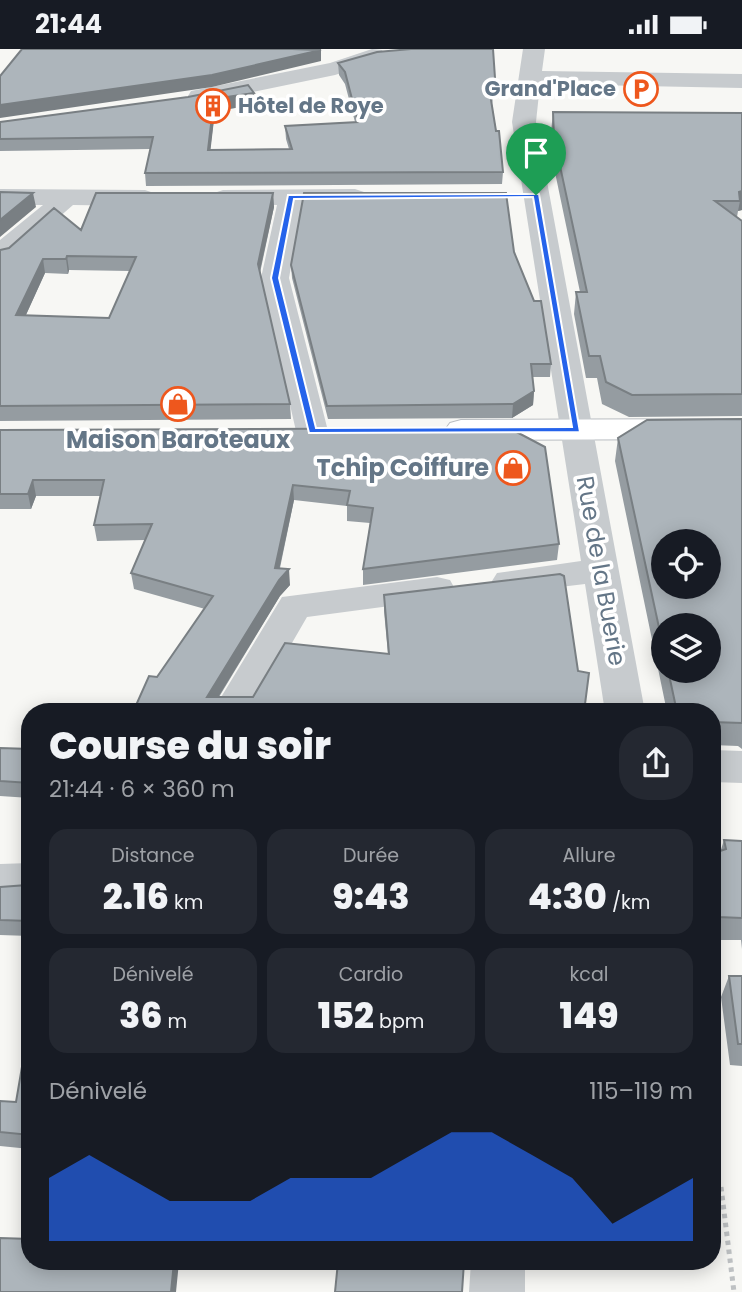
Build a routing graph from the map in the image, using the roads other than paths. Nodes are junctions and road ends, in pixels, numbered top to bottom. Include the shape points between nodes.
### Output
1 (534, 49) edge
2 (309, 52) edge
3 (399, 53) edge
4 (374, 55) junction
5 (530, 76) junction
6 (742, 81) edge
7 (184, 99) edge
8 (386, 196) edge
9 (0, 197) edge
10 (291, 197) junction
11 (172, 198) edge
12 (198, 198) edge
13 (65, 199) junction
14 (0, 254) edge
15 (742, 429) edge
16 (434, 430) edge
17 (577, 430) junction
18 (312, 431) edge
19 (602, 570) junction
20 (237, 703) edge
21 (624, 703) edge
22 (721, 766) edge
23 (742, 767) edge
24 (21, 881) edge
25 (0, 882) edge
26 (498, 1270) edge
27 (497, 1292) edge

1 - 5 street, Rue de la Buerie
2 - 4 street
3 - 4 street
4 - 7 street via 335,68
5 - 6 street
5 - 17 street, Rue de la Buerie via 536,122 522,195
8 - 10 street
9 - 13 street
10 - 12 street
10 - 18 street via 275,278
11 - 13 street
13 - 14 street
15 - 17 main road
16 - 17 main road
17 - 19 street, Rue de la Buerie
19 - 20 street via 295,606
19 - 21 street, Rue de la Buerie
22 - 23 street
24 - 25 street
26 - 27 street

